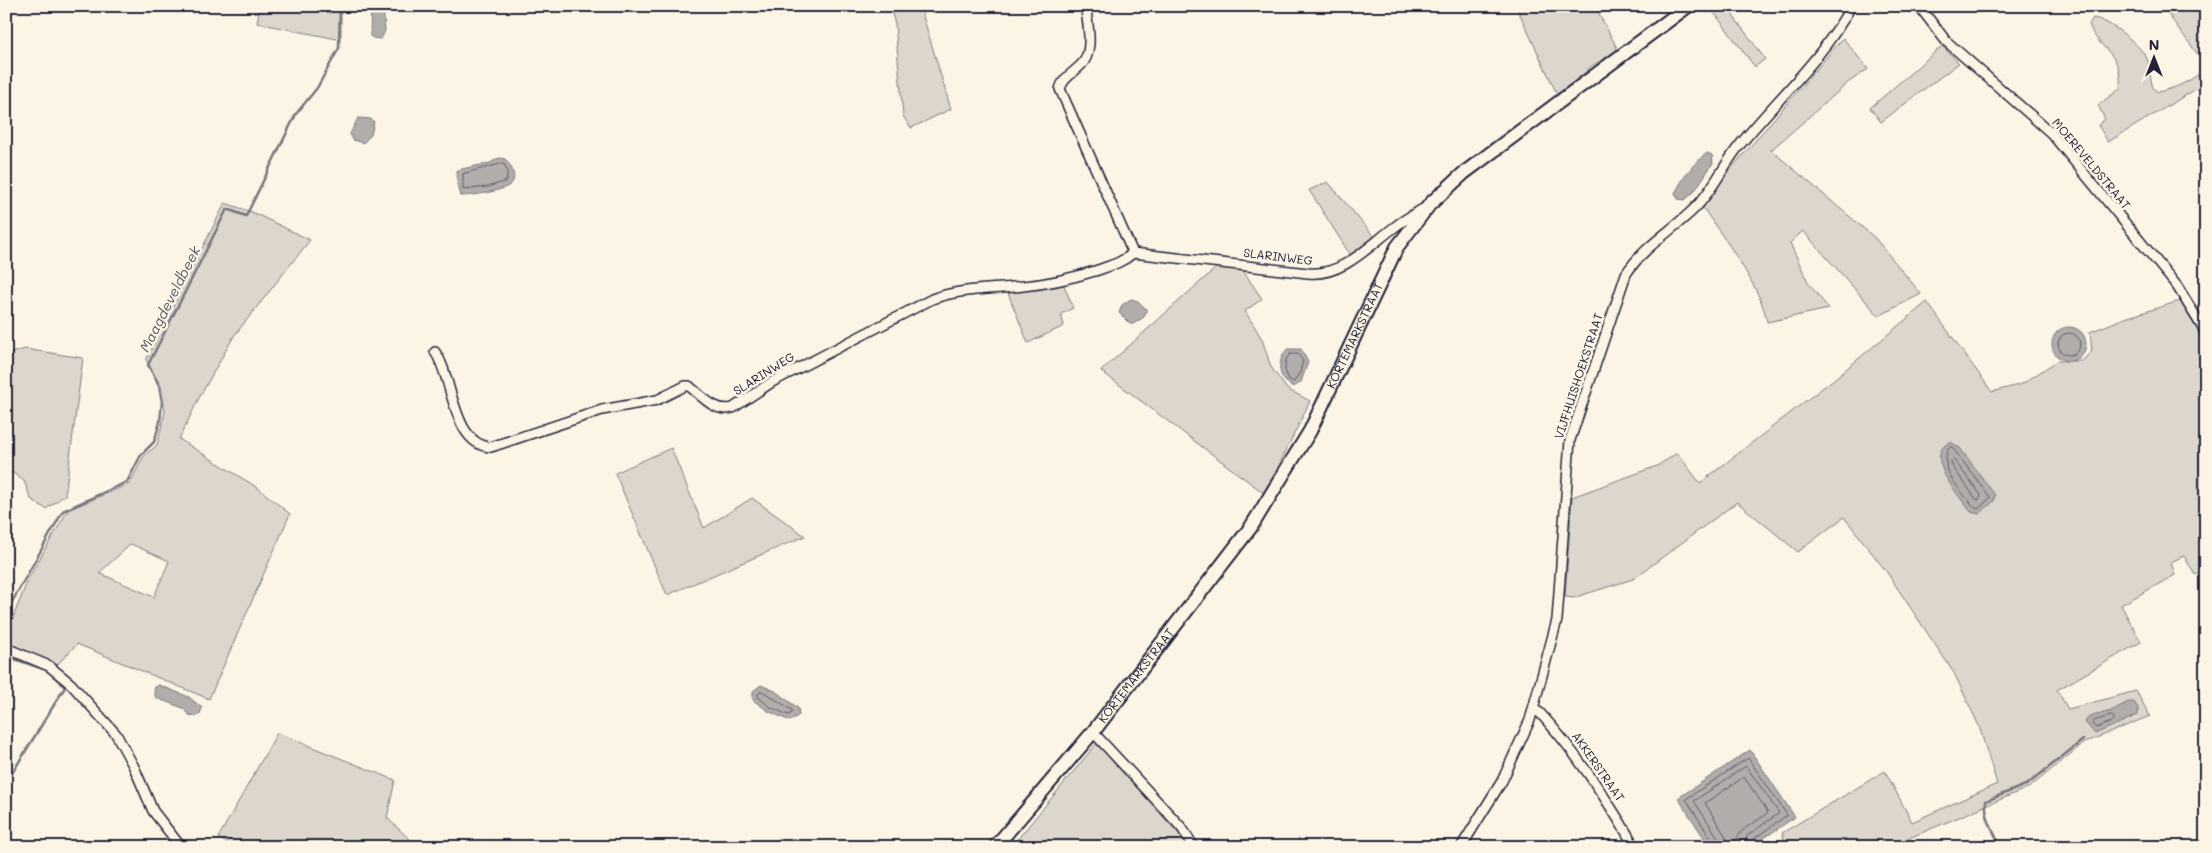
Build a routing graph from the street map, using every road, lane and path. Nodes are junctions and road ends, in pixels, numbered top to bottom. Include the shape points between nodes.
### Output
1 (1688, 6) edge
2 (1850, 6) edge
3 (1919, 6) edge
4 (1086, 10) dead end
5 (1430, 204) junction
6 (1133, 252) junction
7 (2206, 332) edge
8 (435, 352) dead end
9 (6, 648) edge
10 (1533, 709) junction
11 (1093, 732) junction
12 (180, 847) edge
13 (995, 847) edge
14 (1192, 847) edge
15 (1460, 847) edge
16 (1635, 847) edge

1 - 5 street, KORTEMARKSTRAAT via 1490,152
2 - 10 street, VIJFHUISHOEKSTRAAT via 1839,28 1738,147 1706,196 1644,252 1626,274 1570,440 1557,620
3 - 7 street, MOEREVELDSTRAAT via 1946,41 2050,133 2177,286
4 - 6 street via 1088,52 1083,63 1062,81 1060,89
5 - 6 street, SLARINWEG via 1347,263 1324,273
5 - 11 street, KORTEMARKSTRAAT via 1398,247 1310,431 1251,527
6 - 8 street, SLARINWEG via 1116,264 1084,274 1030,285 950,293 932,299 780,378 728,410 717,408 685,386 657,400 602,410 491,447 481,446 467,432
9 - 12 street via 49,666 71,684 116,734 153,811
10 - 15 street, VIJFHUISHOEKSTRAAT via 1512,764
10 - 16 street, AKKERSTRAAT via 1574,754
11 - 13 street, KORTEMARKSTRAAT
11 - 14 street, KORTEMARKSTRAAT via 1182,828

